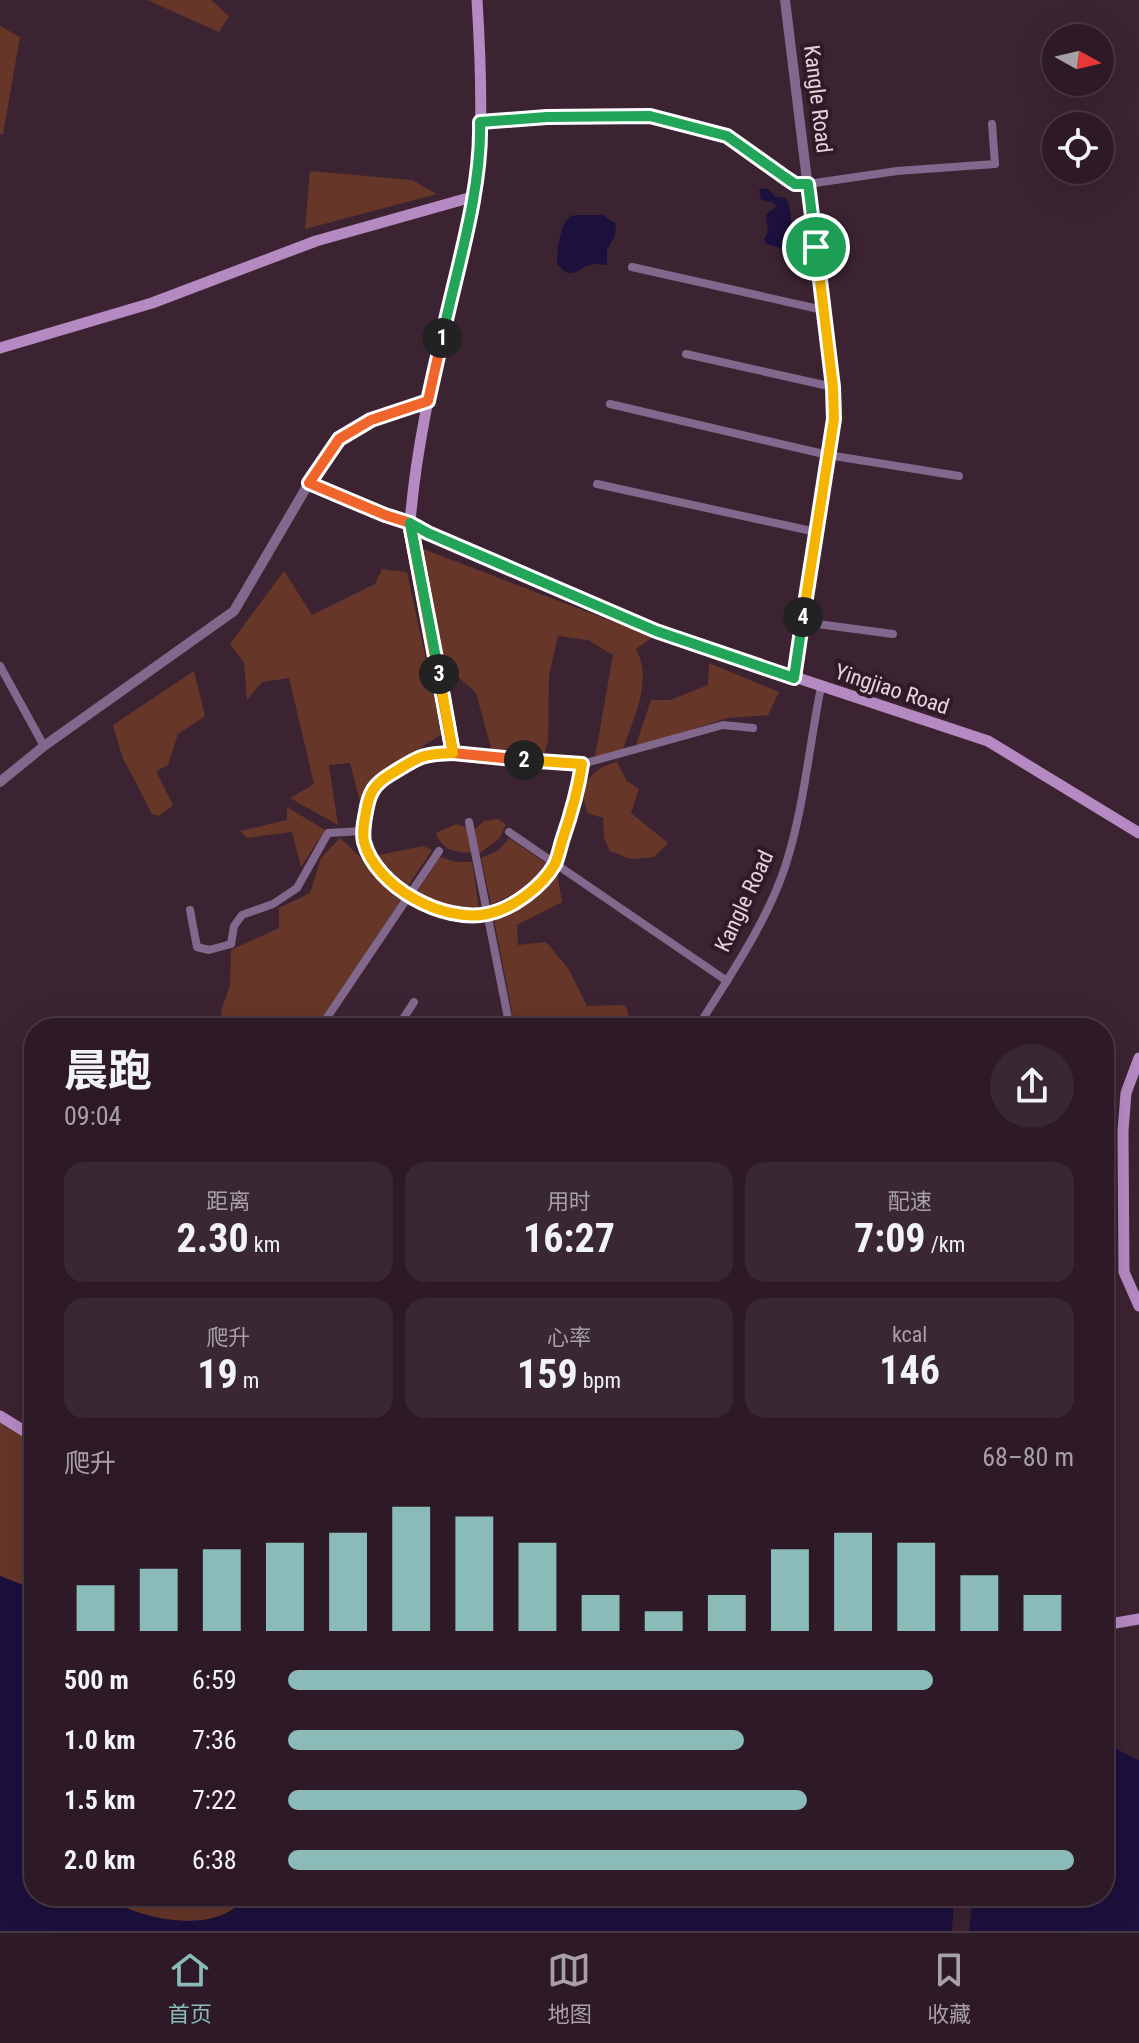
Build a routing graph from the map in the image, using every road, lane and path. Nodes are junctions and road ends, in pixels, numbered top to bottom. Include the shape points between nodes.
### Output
1 (477, 0) edge
2 (785, 0) edge
3 (480, 122) junction
4 (992, 124) dead end
5 (808, 184) junction
6 (472, 197) junction
7 (632, 267) dead end
8 (823, 310) junction
9 (0, 348) edge
10 (686, 354) dead end
11 (833, 387) junction
12 (428, 401) junction
13 (610, 404) dead end
14 (828, 455) junction
15 (959, 476) dead end
16 (309, 483) junction
17 (597, 484) dead end
18 (410, 523) junction
19 (816, 532) junction
20 (802, 622) junction
21 (893, 634) dead end
22 (0, 666) edge
23 (794, 678) junction
24 (821, 687) junction
25 (753, 728) dead end
26 (44, 746) junction
27 (453, 753) junction
28 (582, 764) junction
29 (0, 782) edge
30 (469, 822) dead end
31 (363, 831) junction
32 (509, 832) dead end
33 (1139, 833) edge
34 (439, 851) dead end
35 (555, 864) junction
36 (408, 895) junction
37 (190, 910) dead end
38 (487, 914) junction
39 (727, 981) junction
40 (414, 1002) dead end
41 (327, 1018) edge
42 (404, 1018) edge
43 (508, 1018) edge
44 (703, 1018) edge
45 (1139, 1058) edge
46 (1139, 1306) edge
47 (0, 1416) edge
48 (24, 1431) edge
49 (1139, 1619) edge
50 (1114, 1623) edge

1 - 3 main road
2 - 5 street, Kangle Road
3 - 5 street via 650,116 727,136 795,184
3 - 6 main road
4 - 5 street via 995,164
5 - 8 street, Kangle Road
6 - 9 main road via 316,241 152,303
6 - 12 main road
7 - 8 street
8 - 11 street, Kangle Road
10 - 11 street
11 - 14 street, Kangle Road
12 - 16 street via 371,420 339,439
12 - 18 main road
13 - 14 street
14 - 15 street
14 - 19 street, Kangle Road
16 - 18 street, Yingjiao Road
16 - 26 street via 234,611
17 - 19 street
18 - 23 main road, Yingjiao Road via 656,631
18 - 27 street
19 - 20 street, Kangle Road
20 - 21 street
20 - 23 street, Kangle Road
22 - 26 street
23 - 24 main road, Yingjiao Road
24 - 33 main road, Yingjiao Road via 988,741
24 - 39 street, Kangle Road via 785,869
25 - 28 street via 723,725
26 - 29 street
27 - 28 street
27 - 31 street via 424,754 380,781 369,792
28 - 35 street
30 - 38 street
31 - 36 street via 364,844 380,872
31 - 37 street via 328,833 297,888 242,915 231,944 209,950 197,947
32 - 35 street
34 - 36 street
35 - 38 street via 532,891
35 - 39 street
36 - 38 street via 441,911
36 - 41 street
38 - 43 street
39 - 44 street, Kangle Road
40 - 42 street
45 - 46 main road via 1126,1093 1123,1131 1124,1272
47 - 48 main road
49 - 50 main road

